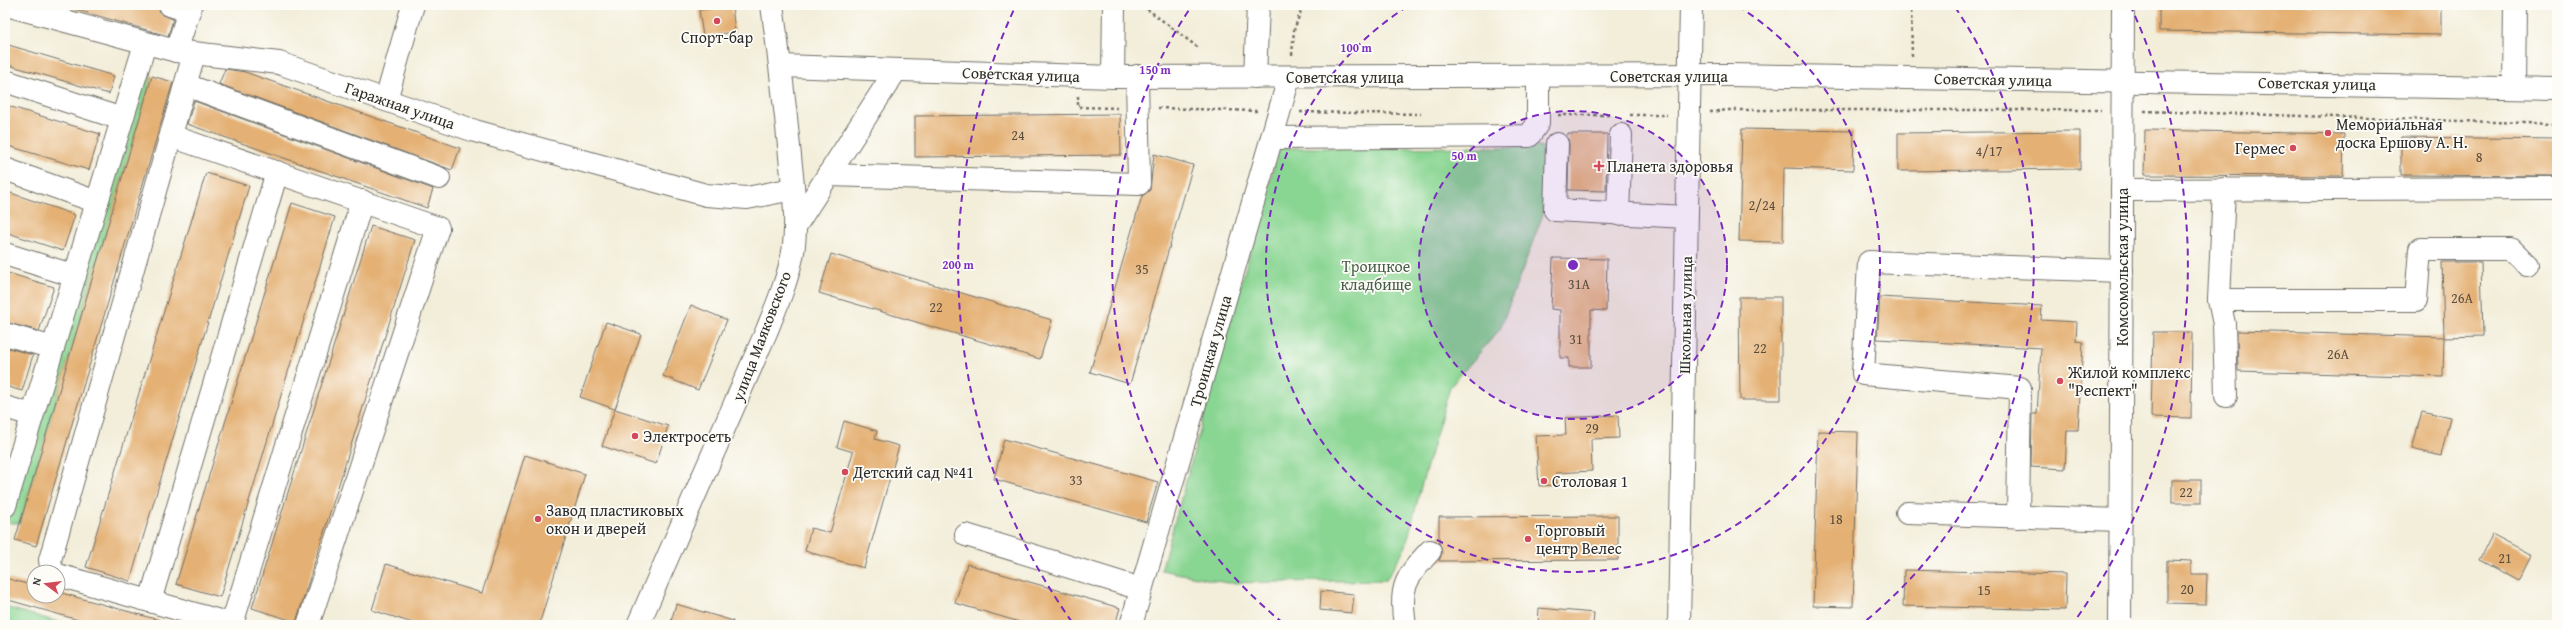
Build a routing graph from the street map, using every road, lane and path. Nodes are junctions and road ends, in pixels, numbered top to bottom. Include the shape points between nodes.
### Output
1 (6, 5) edge
2 (413, 5) edge
3 (772, 5) edge
4 (1114, 5) edge
5 (1136, 5) edge
6 (1258, 5) edge
7 (1303, 5) edge
8 (1691, 5) edge
9 (1911, 5) edge
10 (2123, 5) edge
11 (2515, 5) edge
12 (184, 7) edge
13 (145, 44) junction
14 (1200, 49) dead end
15 (185, 53) junction
16 (781, 66) junction
17 (896, 70) junction
18 (1078, 75) junction
19 (1113, 76) junction
20 (1137, 76) junction
21 (1538, 76) junction
22 (1688, 76) junction
23 (1255, 77) junction
24 (1289, 78) junction
25 (1912, 78) junction
26 (2123, 80) junction
27 (5, 81) edge
28 (186, 85) junction
29 (2514, 87) junction
30 (2557, 88) edge
31 (386, 100) junction
32 (1138, 108) junction
33 (1280, 111) junction
34 (1429, 114) dead end
35 (1629, 115) dead end
36 (1688, 115) junction
37 (1538, 116) junction
38 (122, 119) junction
39 (1618, 125) joint
40 (171, 136) junction
41 (1272, 138) junction
42 (1557, 144) dead end
43 (5, 169) edge
44 (277, 172) junction
45 (828, 175) junction
46 (439, 178) dead end
47 (2557, 188) edge
48 (793, 189) junction
49 (2224, 189) junction
50 (2122, 190) junction
51 (97, 202) junction
52 (362, 202) junction
53 (1618, 214) junction
54 (1686, 217) junction
55 (796, 225) junction
56 (5, 254) edge
57 (2527, 265) dead end
58 (2122, 271) junction
59 (75, 276) junction
60 (2219, 300) junction
61 (5, 334) edge
62 (53, 348) junction
63 (2226, 396) dead end
64 (5, 407) edge
65 (32, 415) junction
66 (8, 483) edge
67 (5, 506) edge
68 (1907, 513) dead end
69 (2018, 517) junction
70 (2121, 520) junction
71 (966, 535) dead end
72 (1430, 551) dead end
73 (51, 564) edge
74 (66, 577) edge
75 (1142, 589) junction
76 (150, 601) junction
77 (233, 625) edge
78 (308, 625) edge
79 (638, 625) edge
80 (1131, 625) edge
81 (1405, 625) edge
82 (1679, 625) edge
83 (2120, 625) edge

1 - 13 street, Гаражная улица
2 - 31 street
3 - 16 street, улица Маяковского
4 - 19 street
5 - 14 path via 1147,9
6 - 23 street
7 - 24 path via 1294,30
8 - 22 street, Школьная улица
9 - 25 path
10 - 26 street, Комсомольская улица
11 - 29 street
12 - 15 street
13 - 15 street, Гаражная улица
13 - 38 street
15 - 28 street
15 - 31 street, Гаражная улица via 279,63
16 - 17 street, Советская улица
16 - 48 street, улица Маяковского
17 - 18 street, Советская улица
17 - 45 street
18 - 19 street, Советская улица
18 - 32 path via 1078,108
19 - 20 street, Советская улица
20 - 23 street, Советская улица
20 - 32 street
21 - 22 street, Советская улица
21 - 24 street, Советская улица
21 - 37 street
22 - 25 street, Советская улица
22 - 36 street, Школьная улица
23 - 24 street, Советская улица
24 - 33 street, Троицкая улица
25 - 26 street, Советская улица
26 - 29 street, Советская улица
26 - 50 street, Комсомольская улица
27 - 38 street
28 - 40 street
28 - 46 street
29 - 30 street, Советская улица
31 - 48 street, Гаражная улица via 475,131 706,195 747,198
32 - 33 path
32 - 45 street via 1139,184
33 - 34 path
33 - 41 street, Троицкая улица
35 - 36 path
36 - 54 street, Школьная улица
37 - 39 path
37 - 41 street via 1538,123 1529,136
38 - 51 street
39 - 53 street
40 - 44 street
40 - 73 street
41 - 75 street, Троицкая улица
42 - 53 street via 1555,210
43 - 51 street
44 - 52 street
44 - 76 street
45 - 55 street
47 - 49 street
48 - 55 street, улица Маяковского
49 - 50 street
49 - 60 street
50 - 58 street, Комсомольская улица
51 - 59 street
52 - 77 street
52 - 78 street via 438,228
53 - 54 street
54 - 82 street, Школьная улица
55 - 79 street, улица Маяковского via 789,268 767,330
56 - 59 street
57 - 60 street via 2511,249 2420,249 2416,300
58 - 69 street via 1869,262 1863,374 2020,388
58 - 70 street, Комсомольская улица
59 - 62 street
60 - 63 street via 2224,324
61 - 62 street
62 - 65 street
64 - 65 street
65 - 66 street
66 - 67 street
68 - 69 street
69 - 70 street
70 - 83 street, Комсомольская улица
71 - 75 street
72 - 81 street via 1414,568 1402,588
74 - 76 street
75 - 80 street, Троицкая улица
76 - 77 street

